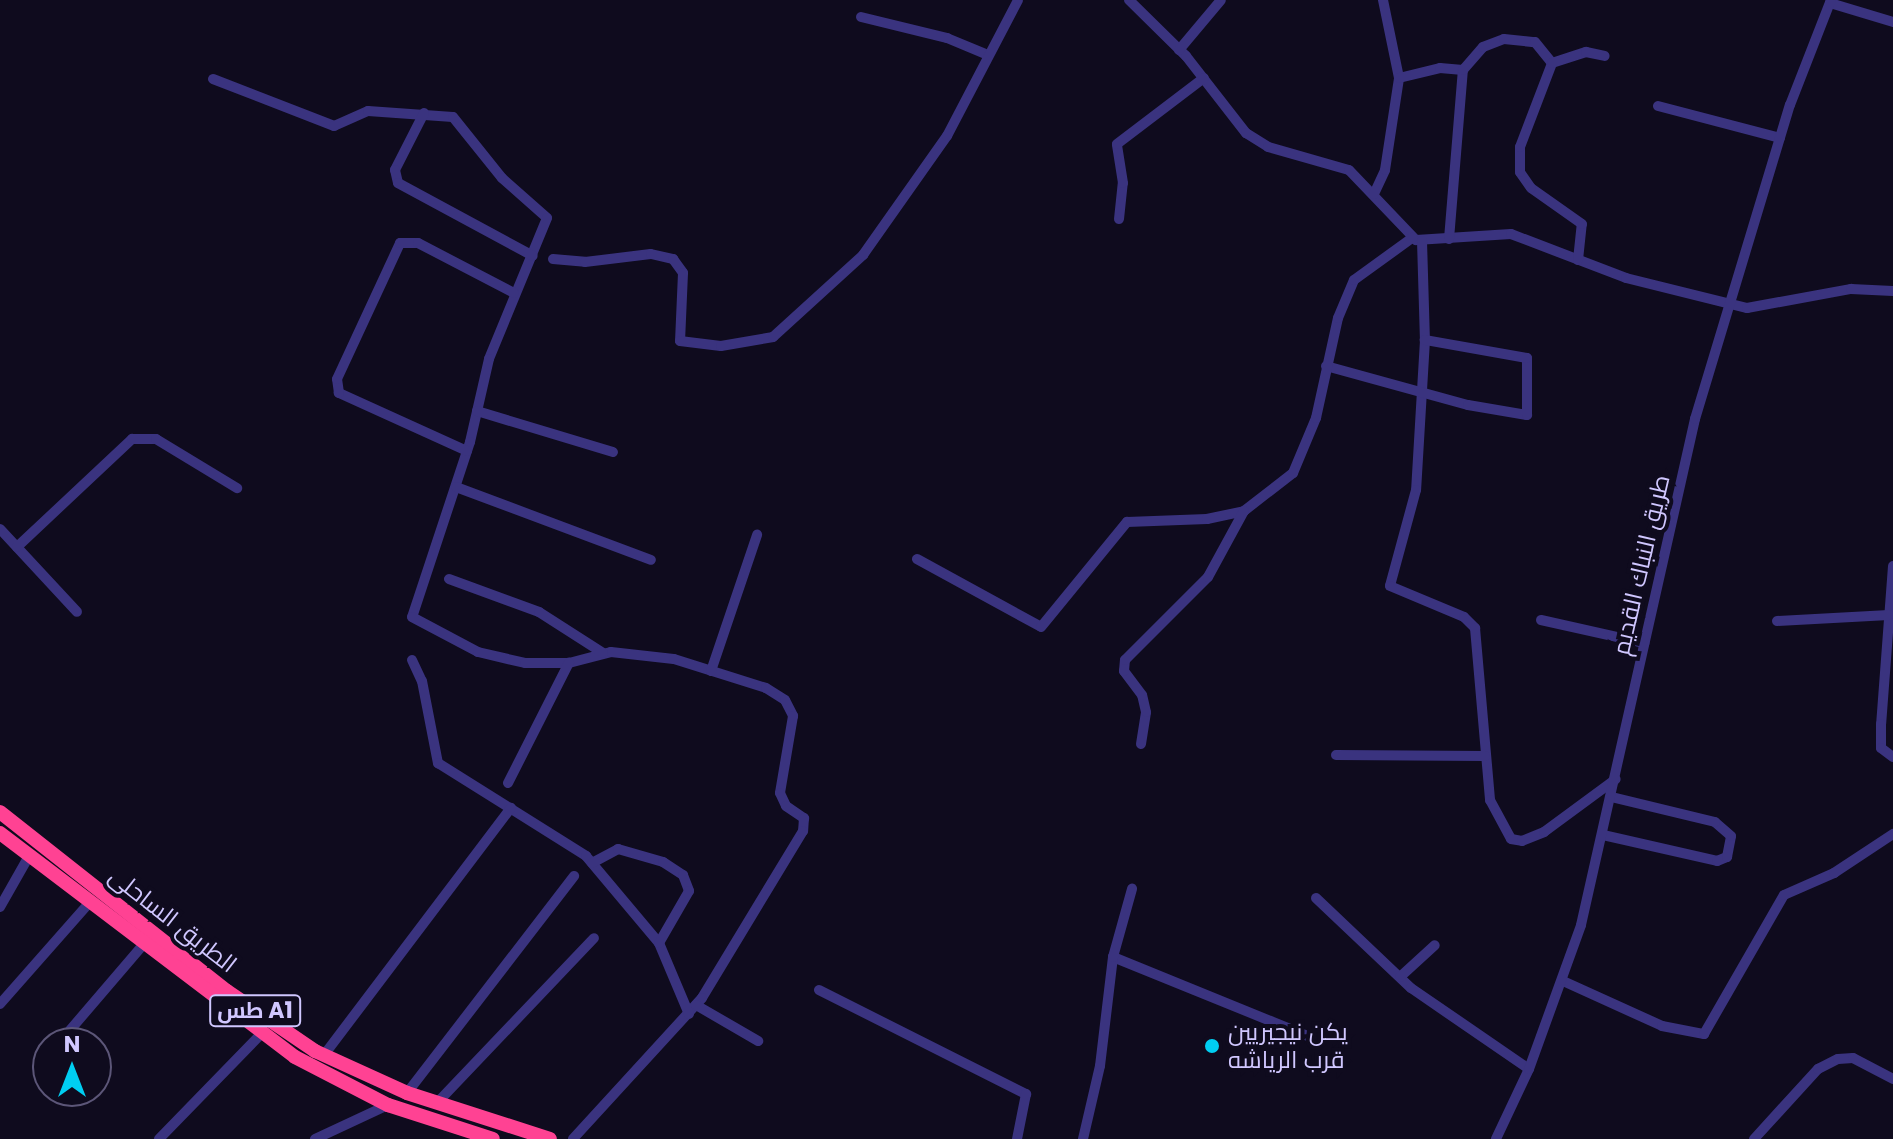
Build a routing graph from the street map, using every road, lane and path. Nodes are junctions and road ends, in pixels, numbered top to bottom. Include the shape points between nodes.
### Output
1 (1018, 0) edge
2 (1129, 0) edge
3 (1221, 0) edge
4 (1383, 0) edge
5 (1831, 1) edge
6 (861, 17) dead end
7 (1893, 22) edge
8 (1179, 50) junction
9 (988, 55) junction
10 (1605, 56) dead end
11 (1552, 63) junction
12 (1463, 70) junction
13 (1204, 78) junction
14 (1399, 78) junction
15 (213, 79) dead end
16 (1658, 106) dead end
17 (424, 113) junction
18 (1780, 138) junction
19 (1374, 194) junction
20 (1119, 219) dead end
21 (1449, 239) junction
22 (1417, 240) junction
23 (533, 256) junction
24 (553, 259) dead end
25 (1578, 260) junction
26 (1893, 291) edge
27 (514, 293) junction
28 (1729, 304) junction
29 (1425, 340) junction
30 (1326, 366) junction
31 (1419, 391) junction
32 (477, 411) junction
33 (467, 451) junction
34 (613, 452) dead end
35 (456, 487) junction
36 (237, 488) dead end
37 (1244, 511) junction
38 (0, 529) edge
39 (757, 535) dead end
40 (17, 547) junction
41 (917, 559) dead end
42 (651, 560) dead end
43 (1893, 566) edge
44 (449, 579) dead end
45 (77, 612) dead end
46 (1890, 617) edge
47 (1541, 620) dead end
48 (1777, 621) dead end
49 (1644, 643) junction
50 (603, 653) junction
51 (412, 660) dead end
52 (569, 663) junction
53 (711, 671) junction
54 (1141, 744) dead end
55 (1336, 755) dead end
56 (1485, 756) junction
57 (1893, 757) edge
58 (1616, 779) junction
59 (508, 783) dead end
60 (1612, 797) junction
61 (511, 808) junction
62 (0, 812) edge
63 (0, 833) edge
64 (1893, 834) edge
65 (1603, 835) junction
66 (29, 856) junction
67 (592, 863) junction
68 (574, 876) dead end
69 (1132, 889) dead end
70 (1316, 898) dead end
71 (89, 903) junction
72 (0, 907) edge
73 (594, 938) dead end
74 (659, 943) junction
75 (143, 945) junction
76 (1435, 945) dead end
77 (1113, 957) junction
78 (1400, 977) junction
79 (1563, 981) junction
80 (819, 990) dead end
81 (1, 1000) edge
82 (693, 1009) junction
83 (73, 1027) edge
84 (260, 1035) junction
85 (1310, 1037) dead end
86 (758, 1041) dead end
87 (324, 1055) junction
88 (1529, 1069) junction
89 (1893, 1079) edge
90 (407, 1093) junction
91 (436, 1104) junction
92 (388, 1105) junction
93 (159, 1139) edge
94 (315, 1139) edge
95 (493, 1139) edge
96 (550, 1139) edge
97 (573, 1139) edge
98 (1017, 1139) edge
99 (1083, 1139) edge
100 (1496, 1139) edge
101 (1754, 1139) edge

1 - 9 street
2 - 8 street
3 - 8 street
4 - 14 street
5 - 7 street
5 - 18 street, طريق النباك القديم
6 - 9 street via 947,38
8 - 13 street
9 - 24 street via 947,136 863,255 773,337 721,346 680,341 683,273 673,259 651,254 585,262
10 - 11 street via 1586,52
11 - 12 street via 1535,42 1504,39 1483,47
11 - 25 street via 1520,147 1520,172 1531,188 1582,224
12 - 14 street via 1440,68
12 - 21 street
13 - 19 street via 1227,113 1257,141 1349,170
13 - 20 street via 1117,144 1123,183
14 - 19 street via 1385,170
15 - 17 street via 334,126 368,111
16 - 18 street
17 - 23 street via 445,114 462,124 502,178 544,211 547,225
17 - 23 street via 395,170 398,183
18 - 28 street, طريق النباك القديم
19 - 22 street
21 - 22 street
21 - 25 street via 1511,234
22 - 29 street
22 - 30 street via 1354,280
23 - 27 street
25 - 28 street
26 - 28 street via 1837,291 1758,308
27 - 32 street via 489,359
27 - 33 street via 418,243 400,243 337,379 339,393 385,409
28 - 49 street, طريق النباك القديم via 1695,419
29 - 31 street
29 - 31 street via 1527,358 1528,411 1521,417
30 - 31 street
30 - 37 street via 1316,418 1293,473
31 - 56 street via 1416,490 1388,581 1393,589 1464,617 1475,628
32 - 33 street
32 - 34 street
33 - 35 street
35 - 42 street
35 - 52 street via 412,617 499,658
36 - 40 street via 156,439 132,439
37 - 41 street via 1207,519 1131,520 1041,627
37 - 54 street via 1208,577 1125,660 1124,671 1142,695 1146,712
38 - 40 street
39 - 53 street
40 - 45 street
43 - 46 street
44 - 50 street via 539,612
46 - 48 street
46 - 57 street via 1881,748
47 - 49 street
49 - 58 street, طريق النباك القديم
50 - 52 street
50 - 53 street via 674,659
51 - 61 street via 422,681 438,763
52 - 59 street
53 - 82 street via 747,680 785,700 794,732 780,793 804,822 729,959
55 - 56 street
56 - 58 street via 1496,818 1511,839 1522,841 1558,823
58 - 60 street, طريق النباك القديم
60 - 65 street, طريق النباك القديم
60 - 65 street via 1715,822 1731,836 1727,857 1717,861
61 - 67 street
61 - 87 street
62 - 87 highway, الطريق الساحلى / طس A1 via 227,991
63 - 66 highway, الطريق الساحلى / طس A1
64 - 79 street via 1834,873 1784,895 1704,1034 1662,1026
65 - 79 street, طريق النباك القديم
66 - 71 highway, الطريق الساحلى / طس A1
66 - 72 street
67 - 74 street
67 - 74 street via 609,852 627,850 683,875 689,891
68 - 90 street
69 - 77 street
70 - 78 street
71 - 75 highway, الطريق الساحلى / طس A1
71 - 81 street
73 - 91 street
74 - 82 street
75 - 83 street
75 - 84 highway, الطريق الساحلى / طس A1
76 - 78 street
77 - 85 street
77 - 99 street via 1100,1066
78 - 88 street
79 - 88 street, طريق النباك القديم
80 - 98 street via 1026,1094
82 - 86 street
82 - 97 street
84 - 92 highway, الطريق الساحلى / طس A1
84 - 93 street
87 - 90 highway, الطريق الساحلى / طس A1
88 - 100 street, طريق النباك القديم
89 - 101 street via 1853,1058 1838,1059 1818,1069
90 - 91 highway, الطريق الساحلى / طس A1
91 - 96 highway, الطريق الساحلى / طس A1
92 - 94 street
92 - 95 highway, الطريق الساحلى / طس A1

